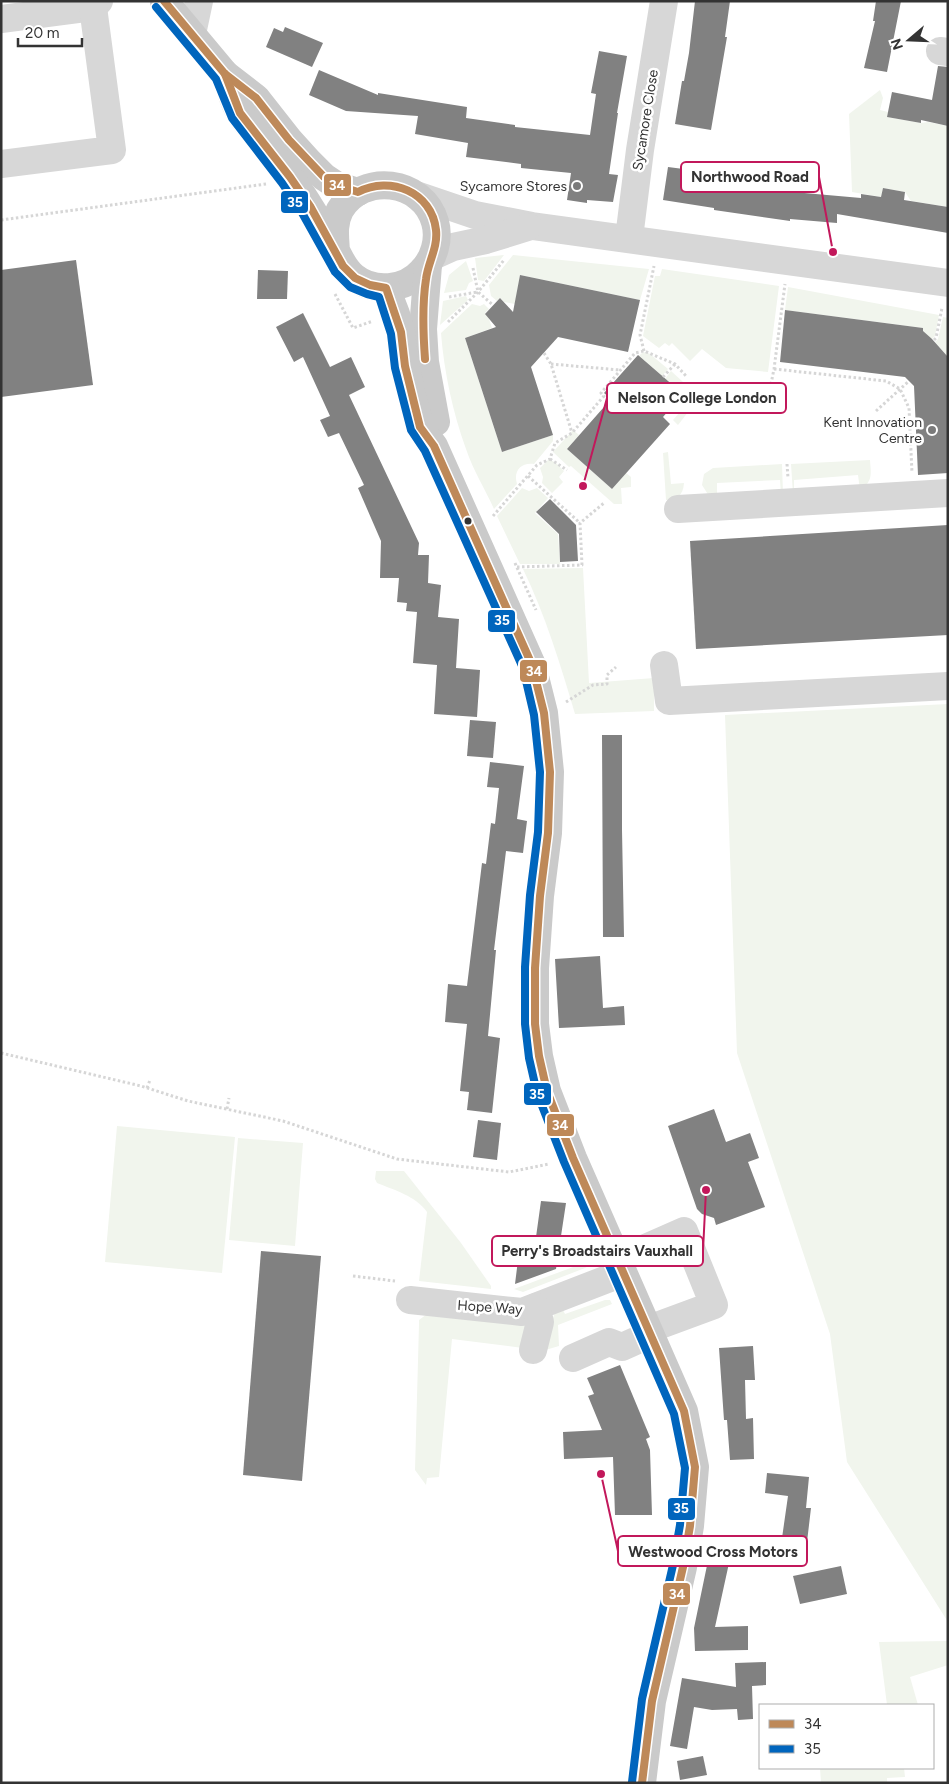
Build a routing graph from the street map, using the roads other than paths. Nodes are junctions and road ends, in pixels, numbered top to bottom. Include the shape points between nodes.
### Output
1 (164, 1) edge
2 (199, 1) edge
3 (664, 1) edge
4 (96, 4) edge
5 (1, 19) edge
6 (192, 34) junction
7 (225, 74) junction
8 (1, 164) edge
9 (358, 192) junction
10 (416, 195) junction
11 (532, 226) junction
12 (629, 238) junction
13 (336, 251) junction
14 (431, 260) junction
15 (386, 288) junction
16 (945, 296) edge
17 (434, 446) junction
18 (948, 493) edge
19 (678, 509) dead end
20 (664, 665) dead end
21 (948, 686) edge
22 (621, 1266) junction
23 (410, 1300) dead end
24 (536, 1307) junction
25 (650, 1332) junction
26 (533, 1350) dead end
27 (574, 1358) dead end
28 (642, 1783) edge

1 - 6 main road
2 - 6 street
3 - 12 street, Sycamore Close
4 - 5 street
4 - 8 street via 112,150
6 - 7 main road
7 - 9 main road via 256,98 324,177
7 - 13 main road via 240,113 290,177
9 - 10 main road via 387,184 402,187
9 - 13 main road via 340,210 336,222
10 - 11 street via 475,215
10 - 14 main road via 428,207 435,222 437,239
11 - 12 street
11 - 14 street via 453,248
12 - 16 street
13 - 15 main road via 343,266 355,278
14 - 15 main road via 417,277 402,285
14 - 17 main road via 423,329 425,362 437,423
15 - 17 main road via 401,332 405,366 420,427
17 - 22 main road via 532,665 544,713 550,772 536,968 535,1024 539,1056 547,1091 573,1158
18 - 19 street
20 - 21 street via 669,701
22 - 24 street, Hope Way
22 - 25 main road
22 - 25 street, Hope Way via 684,1231 714,1305
23 - 24 street, Hope Way via 522,1312
24 - 26 street via 540,1322
25 - 27 street via 622,1347 609,1342
25 - 28 main road via 684,1411 695,1467 690,1526 652,1701

